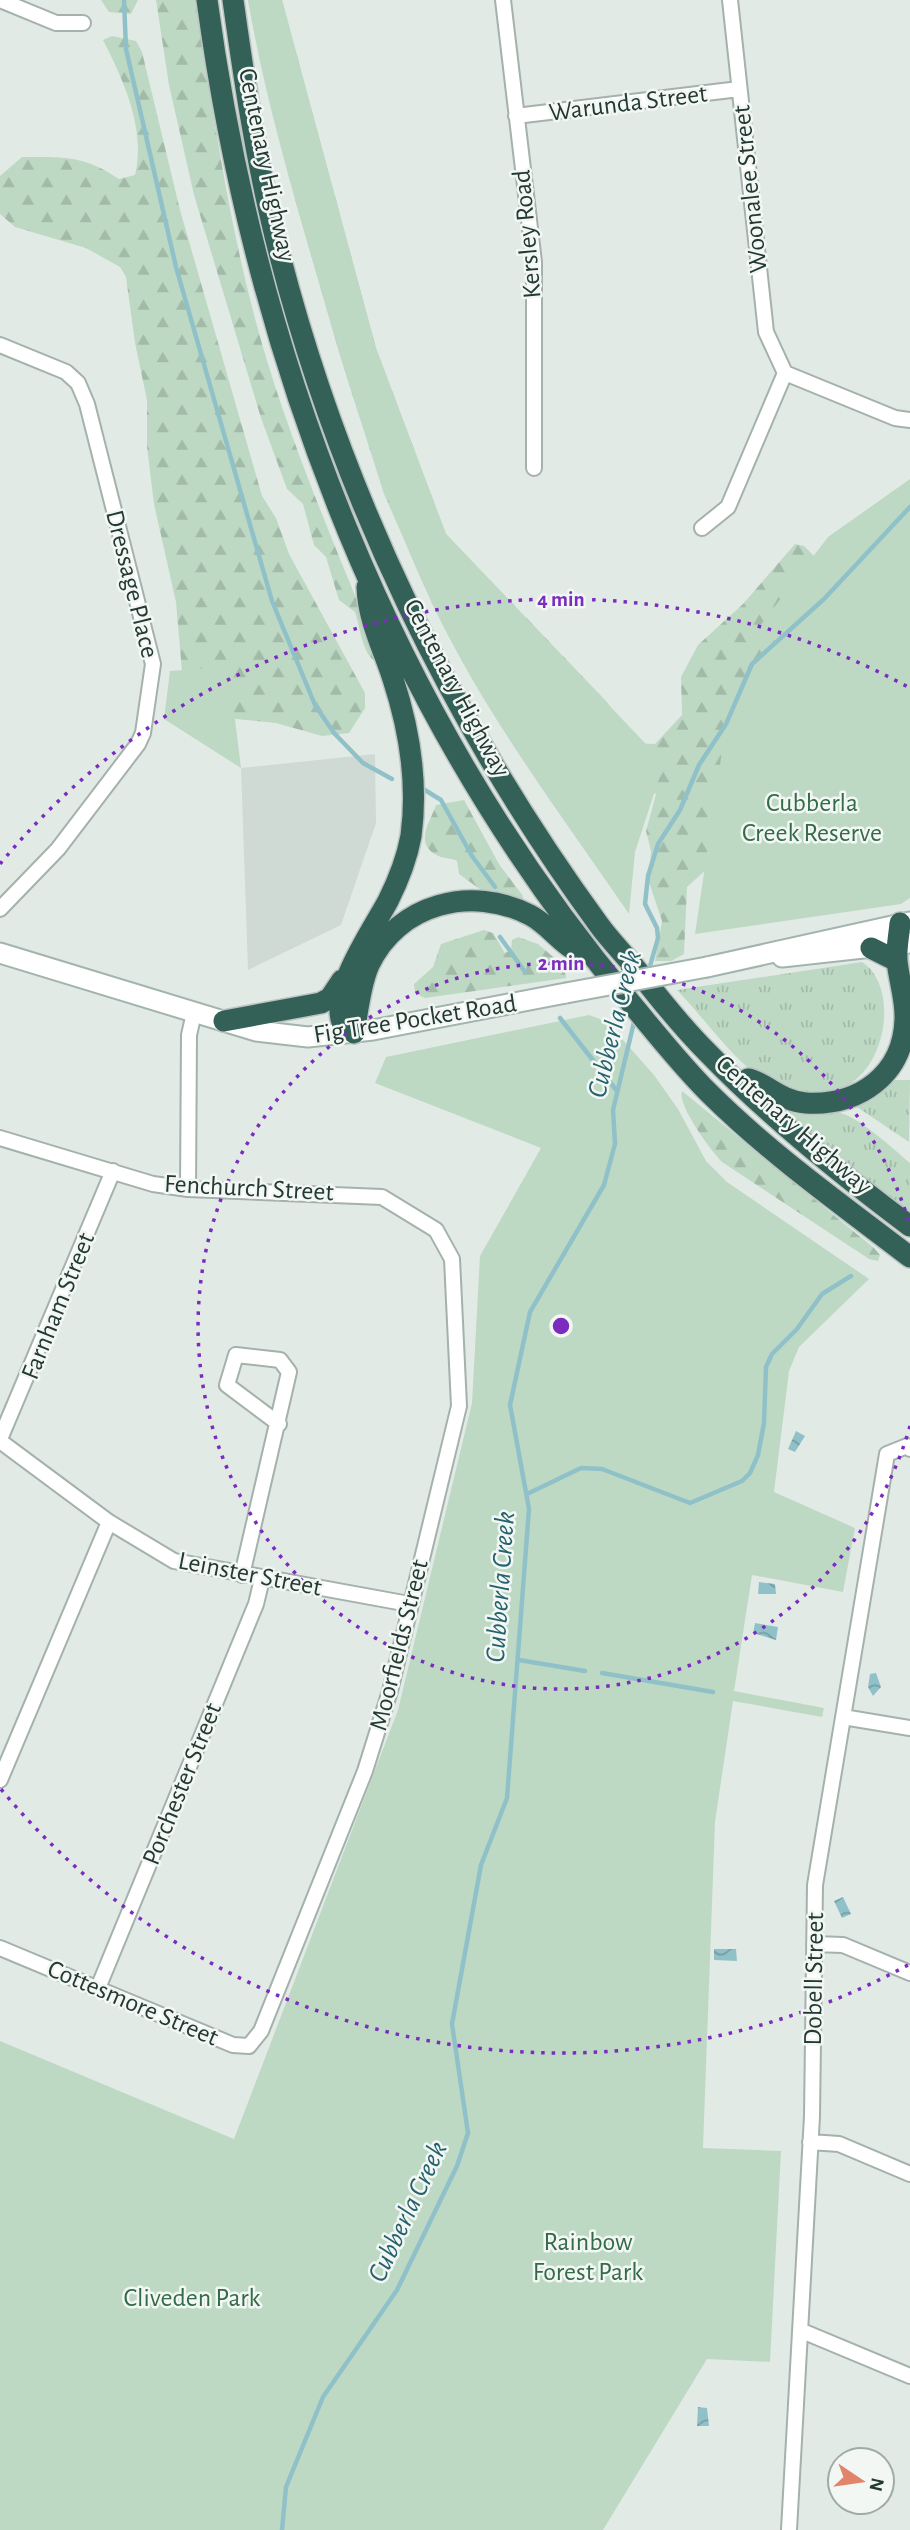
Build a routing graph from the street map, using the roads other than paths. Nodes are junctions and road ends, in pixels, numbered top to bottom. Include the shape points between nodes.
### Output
1 (0, 0) edge
2 (207, 0) edge
3 (233, 0) edge
4 (503, 0) edge
5 (730, 0) edge
6 (83, 23) dead end
7 (739, 89) junction
8 (516, 116) junction
9 (0, 345) edge
10 (785, 373) junction
11 (910, 420) edge
12 (534, 468) dead end
13 (702, 528) dead end
14 (366, 574) junction
15 (0, 909) edge
16 (904, 939) edge
17 (871, 948) joint
18 (0, 953) edge
19 (357, 957) junction
20 (753, 958) junction
21 (593, 960) junction
22 (194, 1013) junction
23 (224, 1021) junction
24 (354, 1032) junction
25 (732, 1077) junction
26 (0, 1138) edge
27 (113, 1171) junction
28 (188, 1189) junction
29 (910, 1226) edge
30 (446, 1244) joint
31 (910, 1256) edge
32 (279, 1424) junction
33 (0, 1440) edge
34 (908, 1448) edge
35 (109, 1522) junction
36 (242, 1574) junction
37 (262, 1579) junction
38 (409, 1604) junction
39 (843, 1717) junction
40 (910, 1728) edge
41 (0, 1780) edge
42 (814, 1944) junction
43 (0, 1948) edge
44 (910, 1973) edge
45 (98, 1988) junction
46 (261, 2031) joint
47 (810, 2142) junction
48 (910, 2174) edge
49 (802, 2332) junction
50 (910, 2376) edge
51 (789, 2530) edge

1 - 6 street via 56,23
2 - 14 highway, Centenary Highway via 215,60 269,303 315,449
3 - 25 highway, Centenary Highway via 254,135 281,259 359,495 427,644 506,785 576,892 663,1003
4 - 8 street, Kersley Road
5 - 7 street, Woonalee Street
7 - 8 street, Warunda Street
7 - 10 street, Woonalee Street via 766,332
8 - 12 street, Kersley Road via 534,262
9 - 15 street, Dressage Place via 66,372 78,383 97,436 153,664 138,744 58,849
10 - 11 street
10 - 13 street via 728,507
14 - 19 highway via 368,611 408,738 412,801 411,836 403,865
14 - 21 highway, Centenary Highway via 462,761 539,885
16 - 17 highway
16 - 20 main road, Fig Tree Pocket Road via 807,942
16 - 25 highway via 905,1022 899,1048 885,1075 862,1094 828,1103 804,1103 778,1097 752,1079
17 - 20 main road, Fig Tree Pocket Road
18 - 22 main road, Fig Tree Pocket Road
19 - 23 highway via 334,993 321,1003
19 - 24 highway via 340,1013 345,1027
20 - 24 main road, Fig Tree Pocket Road, bridge
21 - 24 highway via 516,908 474,900 439,905 403,923 376,954 365,977
21 - 31 highway, Centenary Highway via 707,1091 838,1203
22 - 23 main road, Fig Tree Pocket Road
22 - 28 street via 189,1035
23 - 24 main road, Fig Tree Pocket Road via 291,1037
25 - 29 highway, Centenary Highway via 848,1180
26 - 27 street, Fenchurch Street
27 - 28 street, Fenchurch Street
27 - 33 street, Farnham Street
28 - 30 street, Fenchurch Street via 382,1197 436,1230
30 - 38 street, Moorfields Street via 452,1259 459,1406
32 - 32 street via 289,1371 280,1360 236,1355 227,1385
32 - 36 street
33 - 35 street, Leinster Street
34 - 39 street, Dobell Street via 887,1454
35 - 36 street, Leinster Street via 174,1561
35 - 41 street
36 - 37 street, Leinster Street
37 - 38 street, Leinster Street
37 - 45 street, Porchester Street via 256,1604
38 - 46 street, Moorfields Street via 390,1691 365,1771
39 - 40 street
39 - 42 street, Dobell Street via 815,1885
42 - 44 street via 843,1945
42 - 47 street, Dobell Street
43 - 45 street, Cottesmore Street
45 - 46 street, Cottesmore Street via 233,2045 249,2046
47 - 48 street via 839,2144
47 - 49 street, Dobell Street
49 - 50 street
49 - 51 street, Dobell Street

